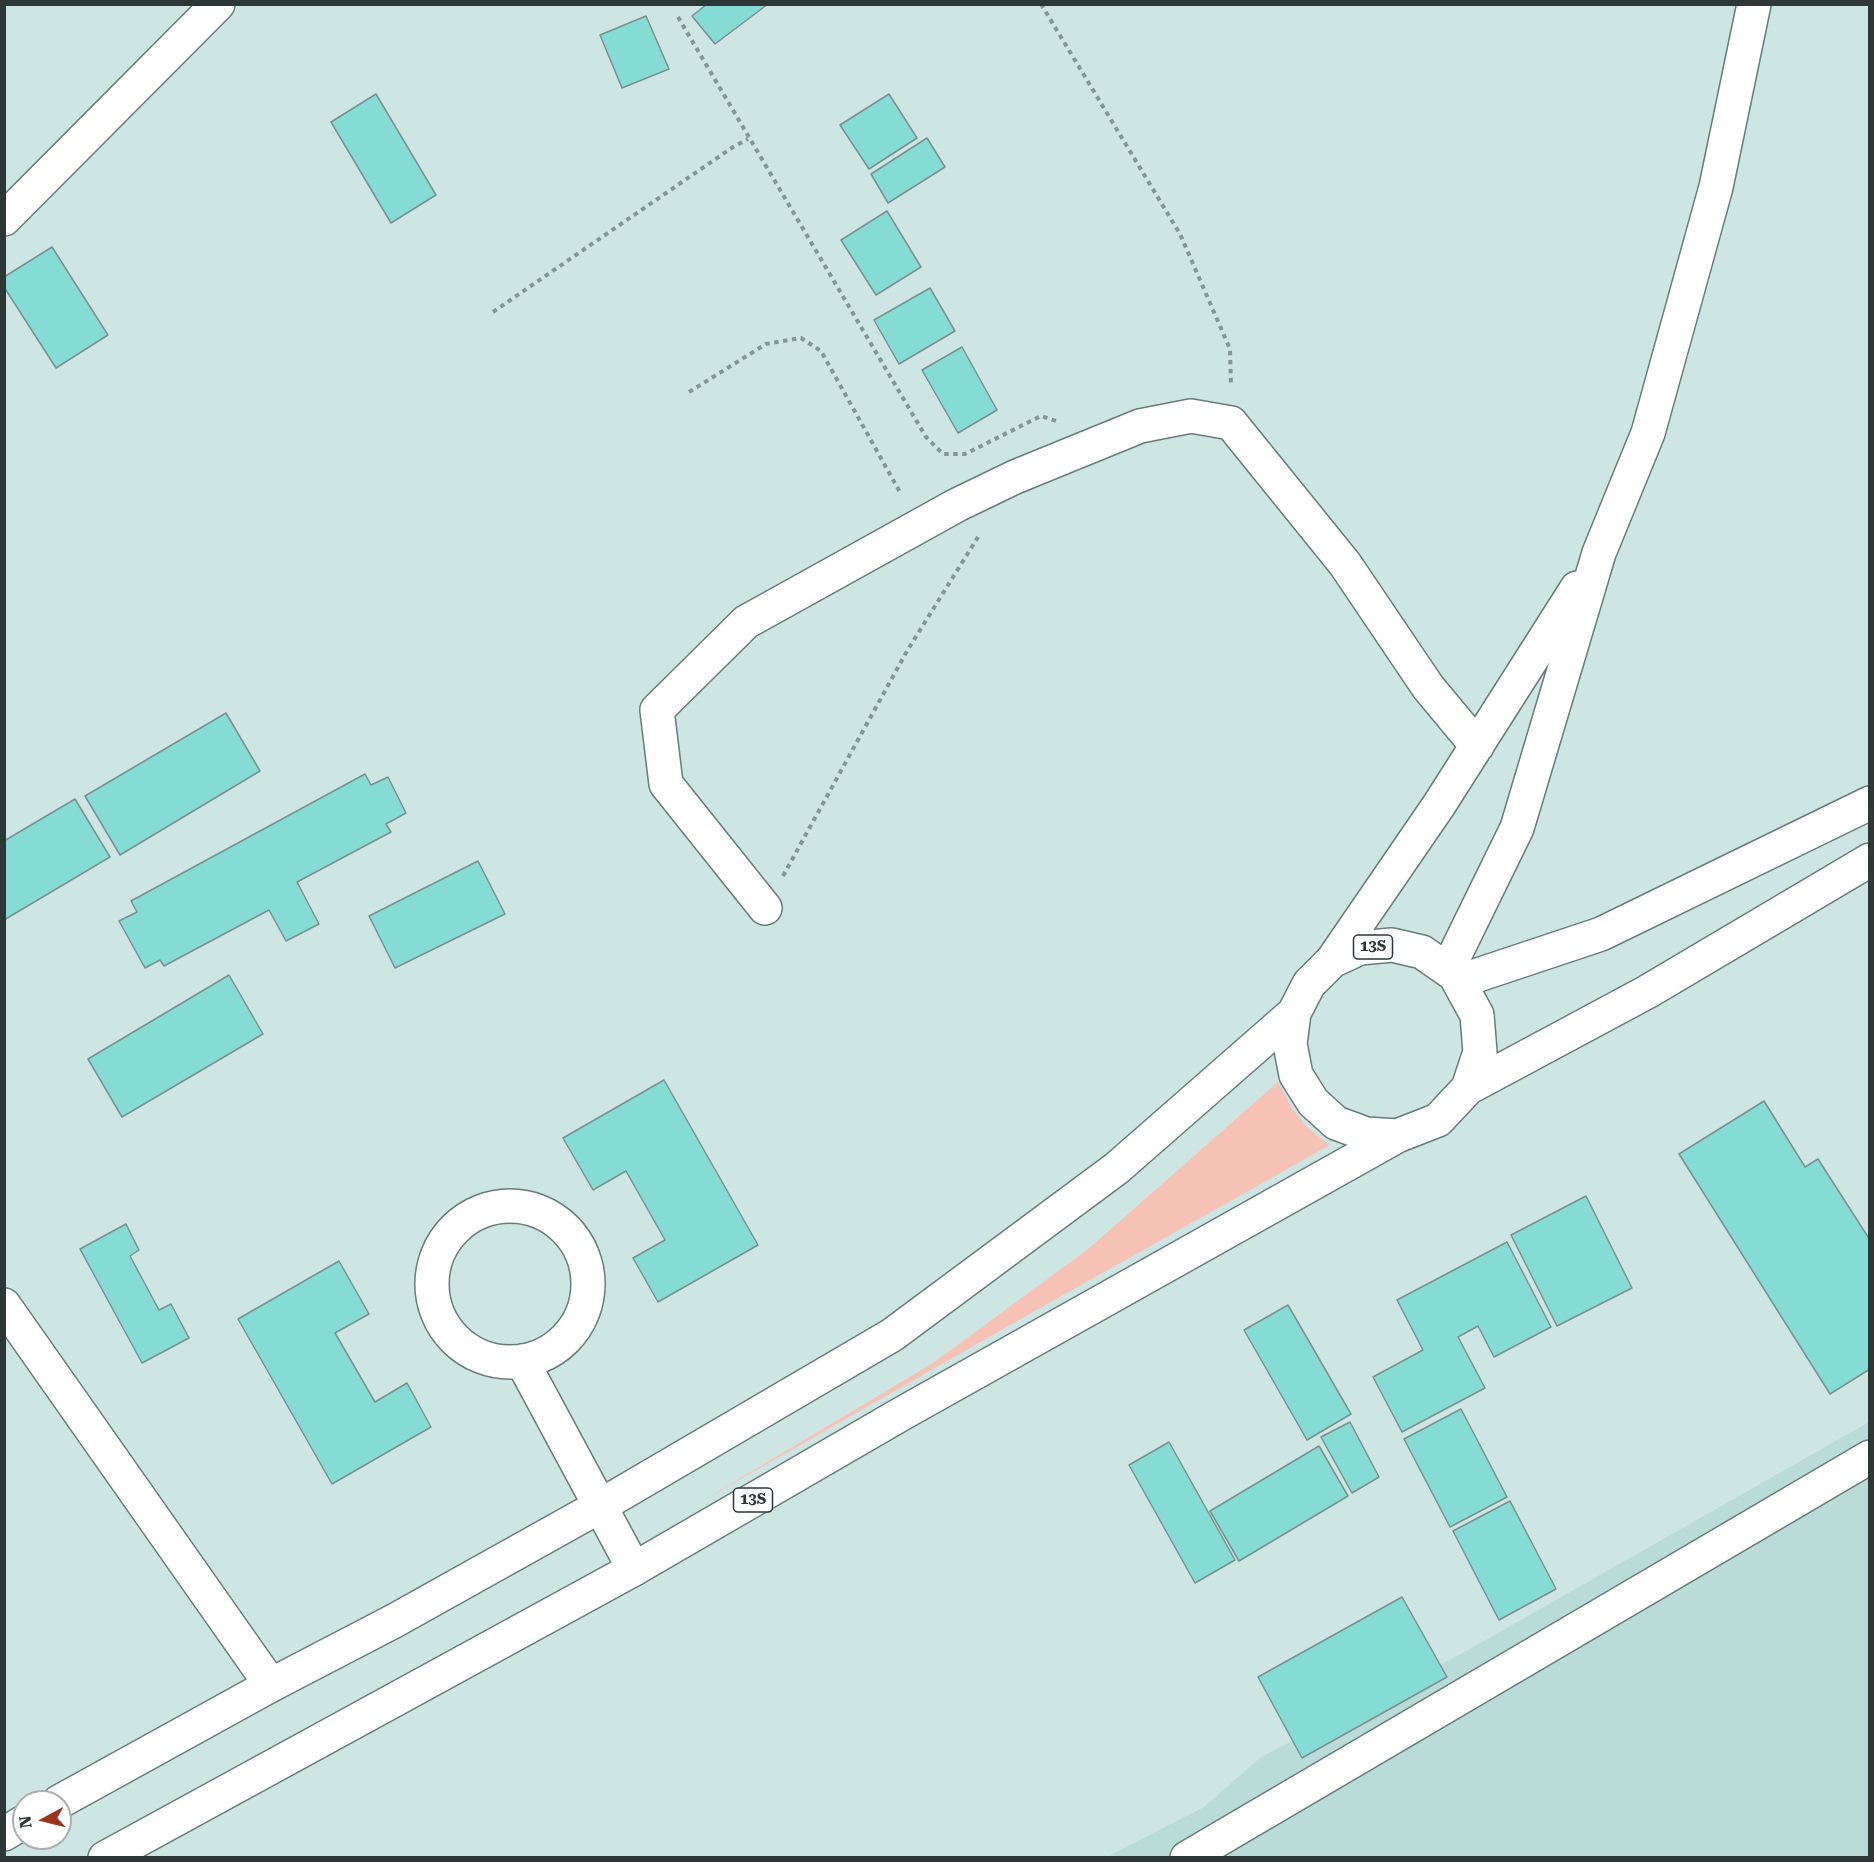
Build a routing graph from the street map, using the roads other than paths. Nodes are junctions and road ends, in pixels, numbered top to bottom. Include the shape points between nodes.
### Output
1 (218, 4) edge
2 (1754, 4) edge
3 (4, 219) edge
4 (1599, 553) junction
5 (1477, 746) junction
6 (1869, 803) edge
7 (1869, 860) edge
8 (765, 908) road end
9 (1332, 961) junction
10 (1454, 975) junction
11 (1294, 1012) junction
12 (1468, 1088) junction
13 (1397, 1136) junction
14 (4, 1305) edge
15 (522, 1361) junction
16 (1869, 1457) edge
17 (600, 1506) junction
18 (634, 1569) junction
19 (271, 1685) junction
20 (72, 1795) edge
21 (105, 1857) edge
22 (1187, 1857) edge

1 - 3 main road
2 - 4 main road via 1716,188 1648,433
4 - 5 main road
4 - 10 main road via 1517,828
5 - 8 main road via 1428,687 1345,564 1231,423 1191,416 1140,426 1015,477 746,622 657,711 666,784
5 - 9 main road
6 - 10 main road via 1601,934
7 - 12 main road, 13S via 1647,992
9 - 10 main road, 13S via 1360,948 1392,945 1422,952
9 - 11 main road, 13S via 1309,984
10 - 12 main road, 13S via 1477,1015 1480,1052
11 - 13 main road, 13S via 1290,1044 1296,1075 1313,1102 1336,1123 1366,1134
11 - 17 main road, 13S via 1117,1168 892,1335
12 - 13 main road, 13S via 1438,1120
13 - 18 main road, 13S
14 - 19 main road
15 - 15 main road via 504,1362 478,1356 456,1341 441,1320 433,1296 433,1269 441,1245 458,1225 478,1211 503,1205 529,1207 552,1217 571,1234 584,1256 589,1282 585,1308 573,1332 554,1350
15 - 17 main road
16 - 22 main road
17 - 18 main road
17 - 19 main road, 13S
18 - 21 main road, 13S
19 - 20 main road, 13S

